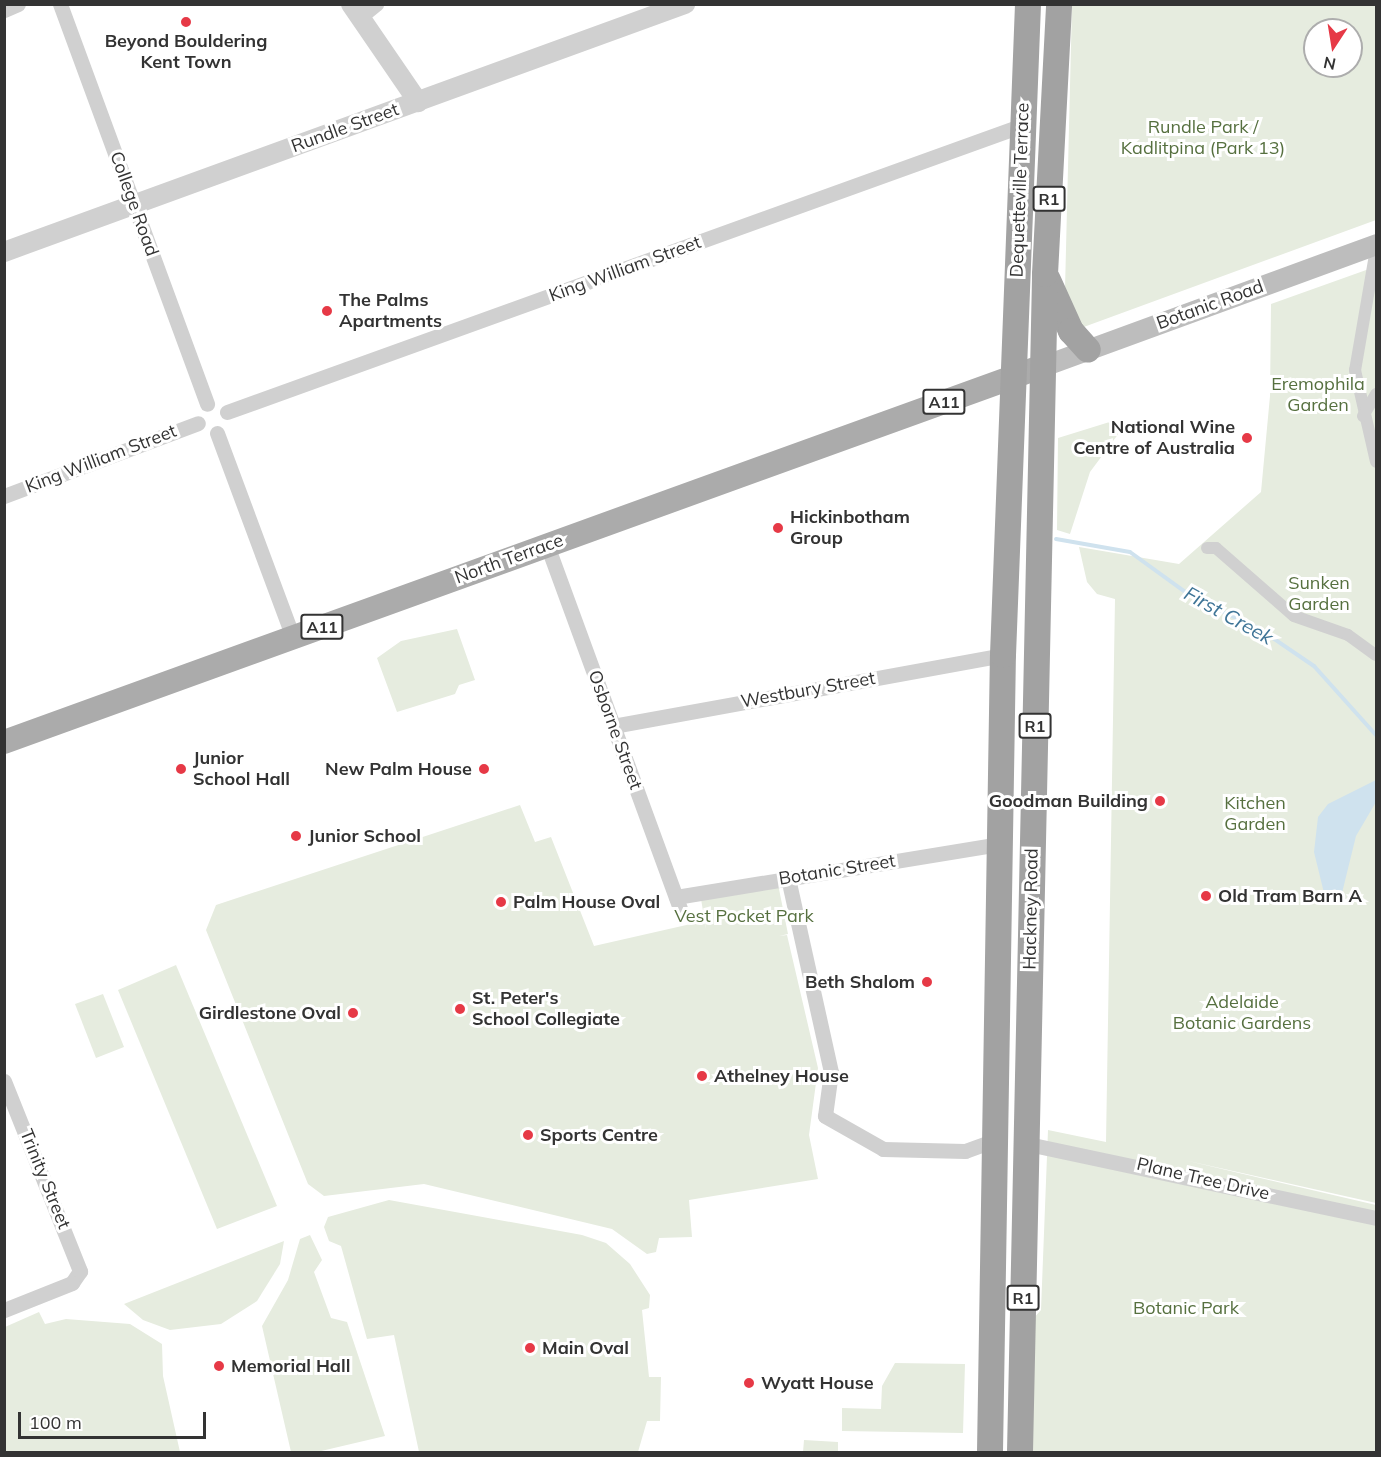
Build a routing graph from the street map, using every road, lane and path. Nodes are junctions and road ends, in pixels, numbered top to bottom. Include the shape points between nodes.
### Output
1 (18, 4) edge
2 (60, 4) edge
3 (685, 4) edge
4 (1028, 4) edge
5 (1059, 4) edge
6 (363, 8) edge
7 (4, 10) edge
8 (423, 100) junction
9 (1052, 124) junction
10 (1023, 125) junction
11 (135, 205) junction
12 (1377, 247) edge
13 (4, 252) edge
14 (1045, 274) junction
15 (1088, 350) junction
16 (1043, 366) junction
17 (1014, 376) junction
18 (1356, 383) junction
19 (1377, 389) edge
20 (1377, 394) edge
21 (207, 404) junction
22 (226, 412) junction
23 (1364, 416) junction
24 (198, 423) junction
25 (217, 433) junction
26 (1377, 462) edge
27 (4, 496) edge
28 (548, 545) junction
29 (1207, 548) dead end
30 (1037, 594) junction
31 (1005, 620) junction
32 (293, 638) junction
33 (1003, 655) junction
34 (1377, 655) edge
35 (613, 726) junction
36 (4, 742) edge
37 (999, 844) junction
38 (788, 878) junction
39 (676, 897) junction
40 (682, 914) dead end
41 (4, 1081) edge
42 (996, 1140) junction
43 (1028, 1144) junction
44 (965, 1151) junction
45 (996, 1167) junction
46 (1377, 1218) edge
47 (4, 1310) edge
48 (993, 1349) junction
49 (990, 1452) edge
50 (1020, 1452) edge

1 - 7 street
2 - 11 street, College Road
3 - 8 street, Rundle Street
4 - 10 highway, Dequetteville Terrace / R1
5 - 9 highway, Dequetteville Terrace / R1
6 - 8 street
8 - 11 street, Rundle Street
9 - 10 highway
9 - 14 highway, Dequetteville Terrace / R1
10 - 17 highway, Dequetteville Terrace / R1
10 - 22 street, King William Street
11 - 13 street, Rundle Street
11 - 21 street, College Road
12 - 15 main road, Botanic Road
12 - 18 street via 1357,342
14 - 15 highway via 1071,331
14 - 16 highway, Dequetteville Terrace / R1
15 - 16 main road, Botanic Road
16 - 17 main road, A11
16 - 30 highway, Hackney Road / R1
17 - 28 main road, North Terrace / A11
17 - 31 highway, Hackney Road / R1
18 - 19 street
18 - 23 street
20 - 23 street
21 - 22 street
21 - 24 street
22 - 25 street via 226,426
23 - 26 street
24 - 25 street
24 - 27 street, King William Street
25 - 32 street
28 - 32 main road, North Terrace / A11
28 - 35 street, Osborne Street
29 - 34 street via 1216,548 1294,616 1348,635
30 - 31 highway
30 - 43 highway, Hackney Road / R1
31 - 33 highway, Hackney Road / R1
32 - 36 main road, North Terrace / A11
33 - 35 street, Westbury Street
33 - 37 highway, Hackney Road / R1
35 - 39 street, Osborne Street
37 - 38 street, Botanic Street
37 - 42 highway, Hackney Road / R1
38 - 39 street, Botanic Street
38 - 44 street via 831,1072 825,1116 883,1149
39 - 40 street, Osborne Street
41 - 47 street, Trinity Street via 79,1263 78,1277
42 - 44 street
42 - 45 highway, Hackney Road / R1
43 - 46 street, Plane Tree Drive via 1094,1154
43 - 48 highway via 1014,1152 1008,1313
43 - 50 highway, Hackney Road / R1
44 - 45 street
45 - 48 highway, Hackney Road / R1
48 - 49 highway, Hackney Road / R1

